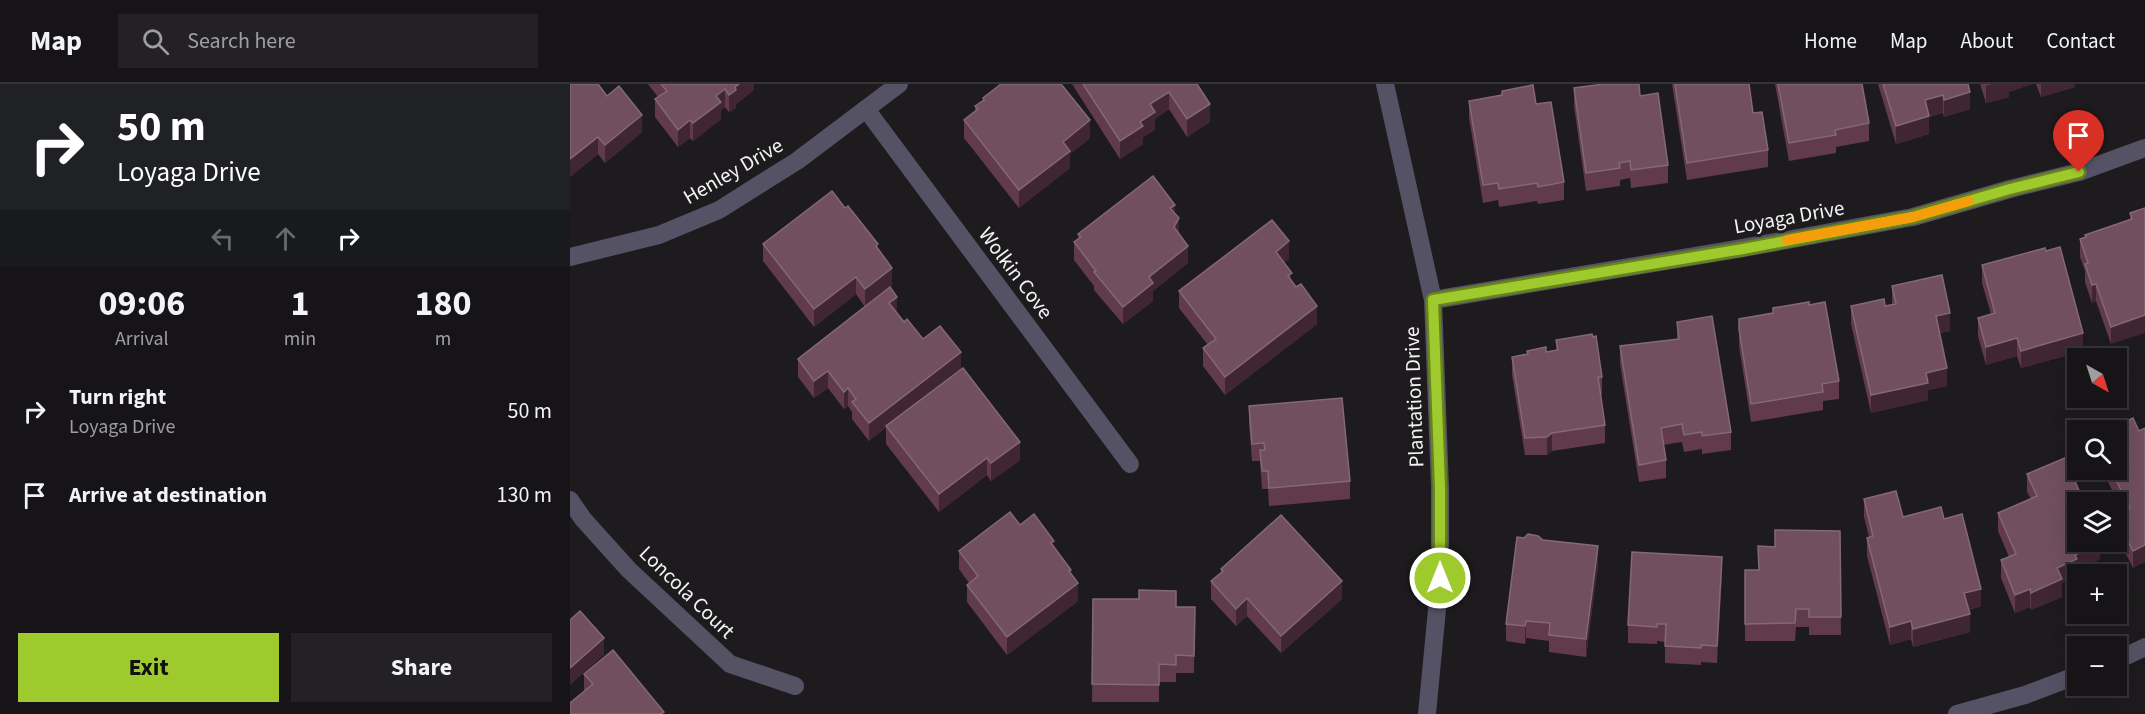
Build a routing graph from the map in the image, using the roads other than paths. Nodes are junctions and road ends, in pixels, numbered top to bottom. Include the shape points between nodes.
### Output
1 (898, 84) edge
2 (1385, 84) edge
3 (866, 109) junction
4 (2145, 148) edge
5 (570, 257) edge
6 (1433, 300) junction
7 (1130, 464) dead end
8 (570, 500) edge
9 (2145, 647) edge
10 (2127, 656) edge
11 (2067, 679) edge
12 (795, 686) dead end
13 (1430, 714) edge
14 (1956, 714) edge

1 - 3 street, Henley Drive
2 - 6 street, Plantation Drive
3 - 5 street, Henley Drive via 797,161 719,210 658,235
3 - 7 street, Wolkin Cove
4 - 6 street, Loyaga Drive via 2079,172 1913,217
6 - 13 street, Plantation Drive via 1440,578
8 - 12 street, Loncola Court via 629,570 729,664
9 - 10 street
11 - 14 street

